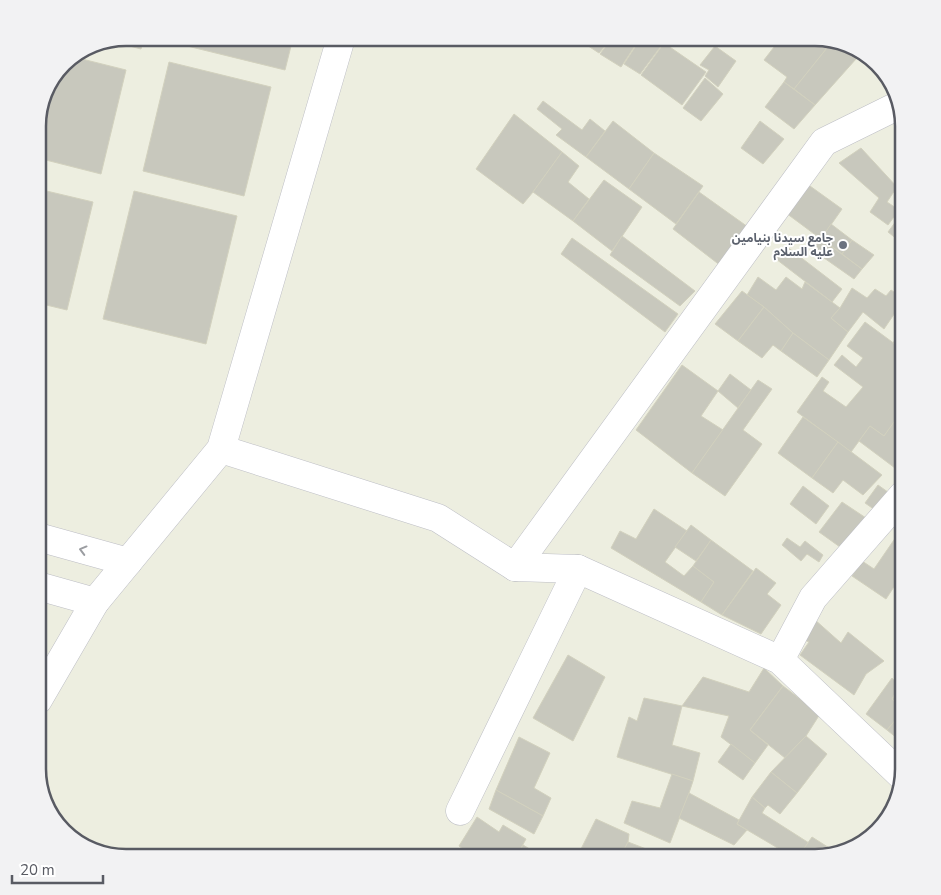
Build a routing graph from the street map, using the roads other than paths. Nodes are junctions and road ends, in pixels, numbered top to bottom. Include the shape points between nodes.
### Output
1 (339, 46) edge
2 (892, 108) edge
3 (221, 449) junction
4 (895, 504) edge
5 (46, 539) edge
6 (128, 562) junction
7 (515, 567) junction
8 (578, 569) junction
9 (46, 588) edge
10 (95, 602) junction
11 (780, 660) junction
12 (46, 686) edge
13 (895, 769) edge
14 (460, 811) dead end

1 - 3 street
2 - 7 street via 824,142
3 - 6 street
3 - 7 street via 438,518
4 - 11 street via 813,598
6 -> 5 street
6 - 10 street
7 - 8 street
8 - 11 street
8 - 14 street
9 - 10 street
10 - 12 street
11 - 13 street

